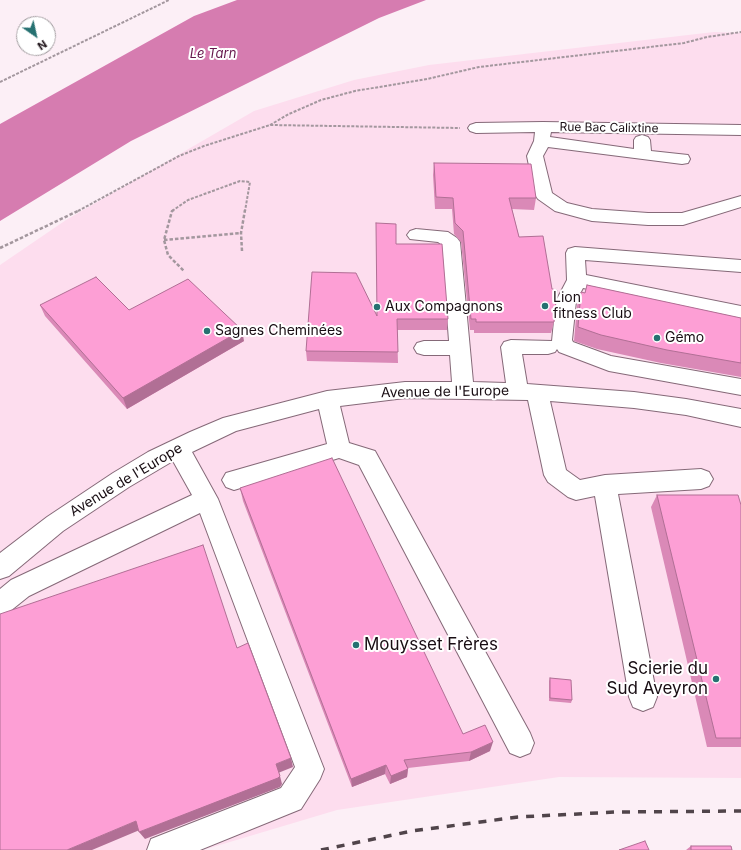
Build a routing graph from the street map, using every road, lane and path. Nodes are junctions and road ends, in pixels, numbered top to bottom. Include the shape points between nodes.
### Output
1 (169, 0) edge
2 (741, 32) edge
3 (0, 82) edge
4 (270, 125) junction
5 (476, 128) joint
6 (640, 128) junction
7 (741, 130) edge
8 (542, 134) junction
9 (643, 155) junction
10 (682, 159) dead end
11 (741, 201) edge
12 (241, 233) junction
13 (416, 234) dead end
14 (164, 240) junction
15 (0, 248) edge
16 (242, 251) dead end
17 (741, 266) edge
18 (184, 271) dead end
19 (577, 280) junction
20 (741, 313) edge
21 (548, 347) dead end
22 (424, 348) dead end
23 (460, 348) junction
24 (741, 388) edge
25 (463, 390) junction
26 (528, 392) junction
27 (327, 399) junction
28 (741, 418) edge
29 (178, 448) junction
30 (339, 449) junction
31 (701, 479) dead end
32 (234, 480) dead end
33 (604, 485) junction
34 (206, 499) junction
35 (6, 562) edge
36 (20, 588) junction
37 (0, 604) edge
38 (643, 696) dead end
39 (520, 743) dead end
40 (162, 850) edge

1 - 3 path
2 - 4 path via 707,37 684,44 479,67 355,91 321,100
4 - 5 path
4 - 15 path via 179,156 90,206
5 - 8 street, Rue Bac Calixtine
6 - 7 street, Rue Bac Calixtine
6 - 8 street, Rue Bac Calixtine
6 - 9 street
8 - 9 street
8 - 11 street via 535,156 544,195 561,207 592,215 683,219
9 - 10 street
12 - 14 path
12 - 14 path via 250,182 240,181 188,200 172,211
12 - 16 path
13 - 23 street via 442,236 451,242
14 - 18 path via 168,255
17 - 19 street via 575,253
19 - 20 street
19 - 24 street via 566,301 562,340 566,347 609,363
21 - 26 street via 511,347
22 - 23 street
23 - 25 street
25 - 26 street, Avenue de l'Europe
25 - 27 street, Avenue de l'Europe via 404,390
26 - 28 street, Avenue de l'Europe via 634,400
26 - 33 street via 556,475 576,490
27 - 29 street, Avenue de l'Europe via 231,424
27 - 30 street
29 - 34 street
29 - 35 street, Avenue de l'Europe via 90,499
30 - 32 street
30 - 39 street via 367,458
31 - 33 street
33 - 38 street
34 - 36 street
34 - 40 street via 310,769 291,799
35 - 36 street
36 - 37 street

